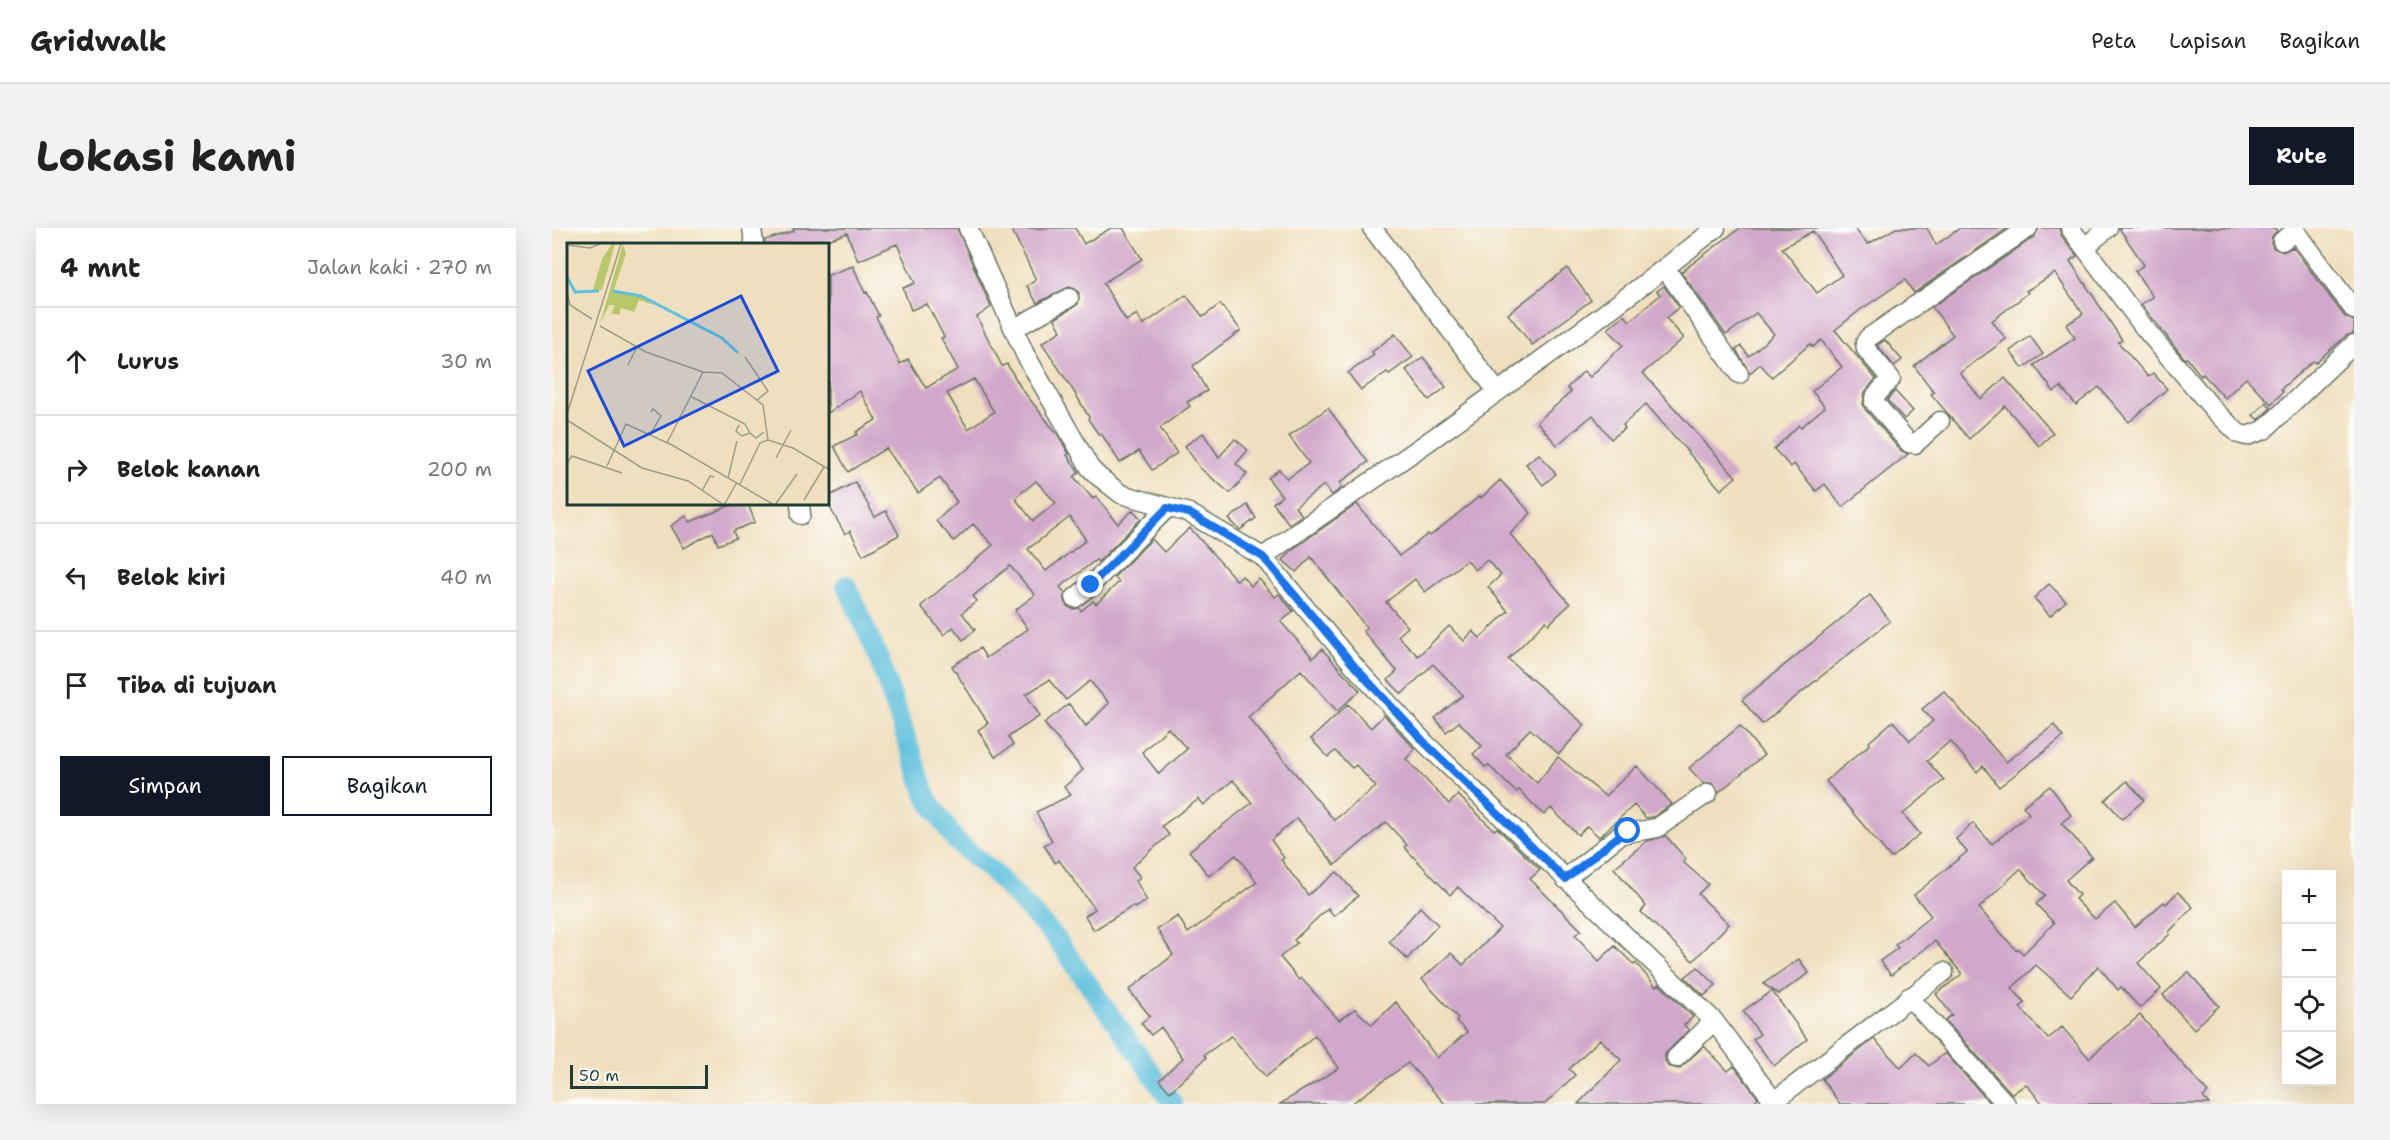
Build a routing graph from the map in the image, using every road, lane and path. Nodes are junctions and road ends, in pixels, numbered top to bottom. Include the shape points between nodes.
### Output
1 (753, 228) edge
2 (968, 228) edge
3 (1372, 228) edge
4 (1716, 228) edge
5 (2028, 228) edge
6 (2070, 228) edge
7 (2108, 228) edge
8 (2282, 241) dead end
9 (754, 243) edge
10 (2085, 247) junction
11 (1665, 268) junction
12 (1069, 298) dead end
13 (2354, 310) edge
14 (1015, 328) junction
15 (2354, 344) edge
16 (1739, 374) dead end
17 (1497, 391) junction
18 (1940, 421) dead end
19 (1167, 508) junction
20 (1263, 557) junction
21 (1075, 598) dead end
22 (1708, 793) dead end
23 (1565, 879) junction
24 (1944, 972) dead end
25 (1909, 998) junction
26 (1714, 1021) junction
27 (1676, 1058) dead end
28 (1775, 1102) edge
29 (2006, 1104) edge

1 - 9 street
2 - 14 street
3 - 17 street
4 - 11 street
5 - 18 street via 1868,338 1865,344 1891,379 1874,402 1908,443 1915,444
6 - 10 street
7 - 10 street
8 - 13 street via 2298,234
10 - 15 street via 2146,330 2214,410 2244,436 2264,430
11 - 16 street
11 - 17 street
12 - 14 street
14 - 19 street via 1025,354 1090,468 1121,494
17 - 20 street
19 - 20 street via 1189,513
19 - 21 street
20 - 23 street via 1426,744
22 - 23 street via 1657,828 1621,834
23 - 26 street
24 - 25 street
25 - 28 street
25 - 29 street
26 - 27 street
26 - 28 street

